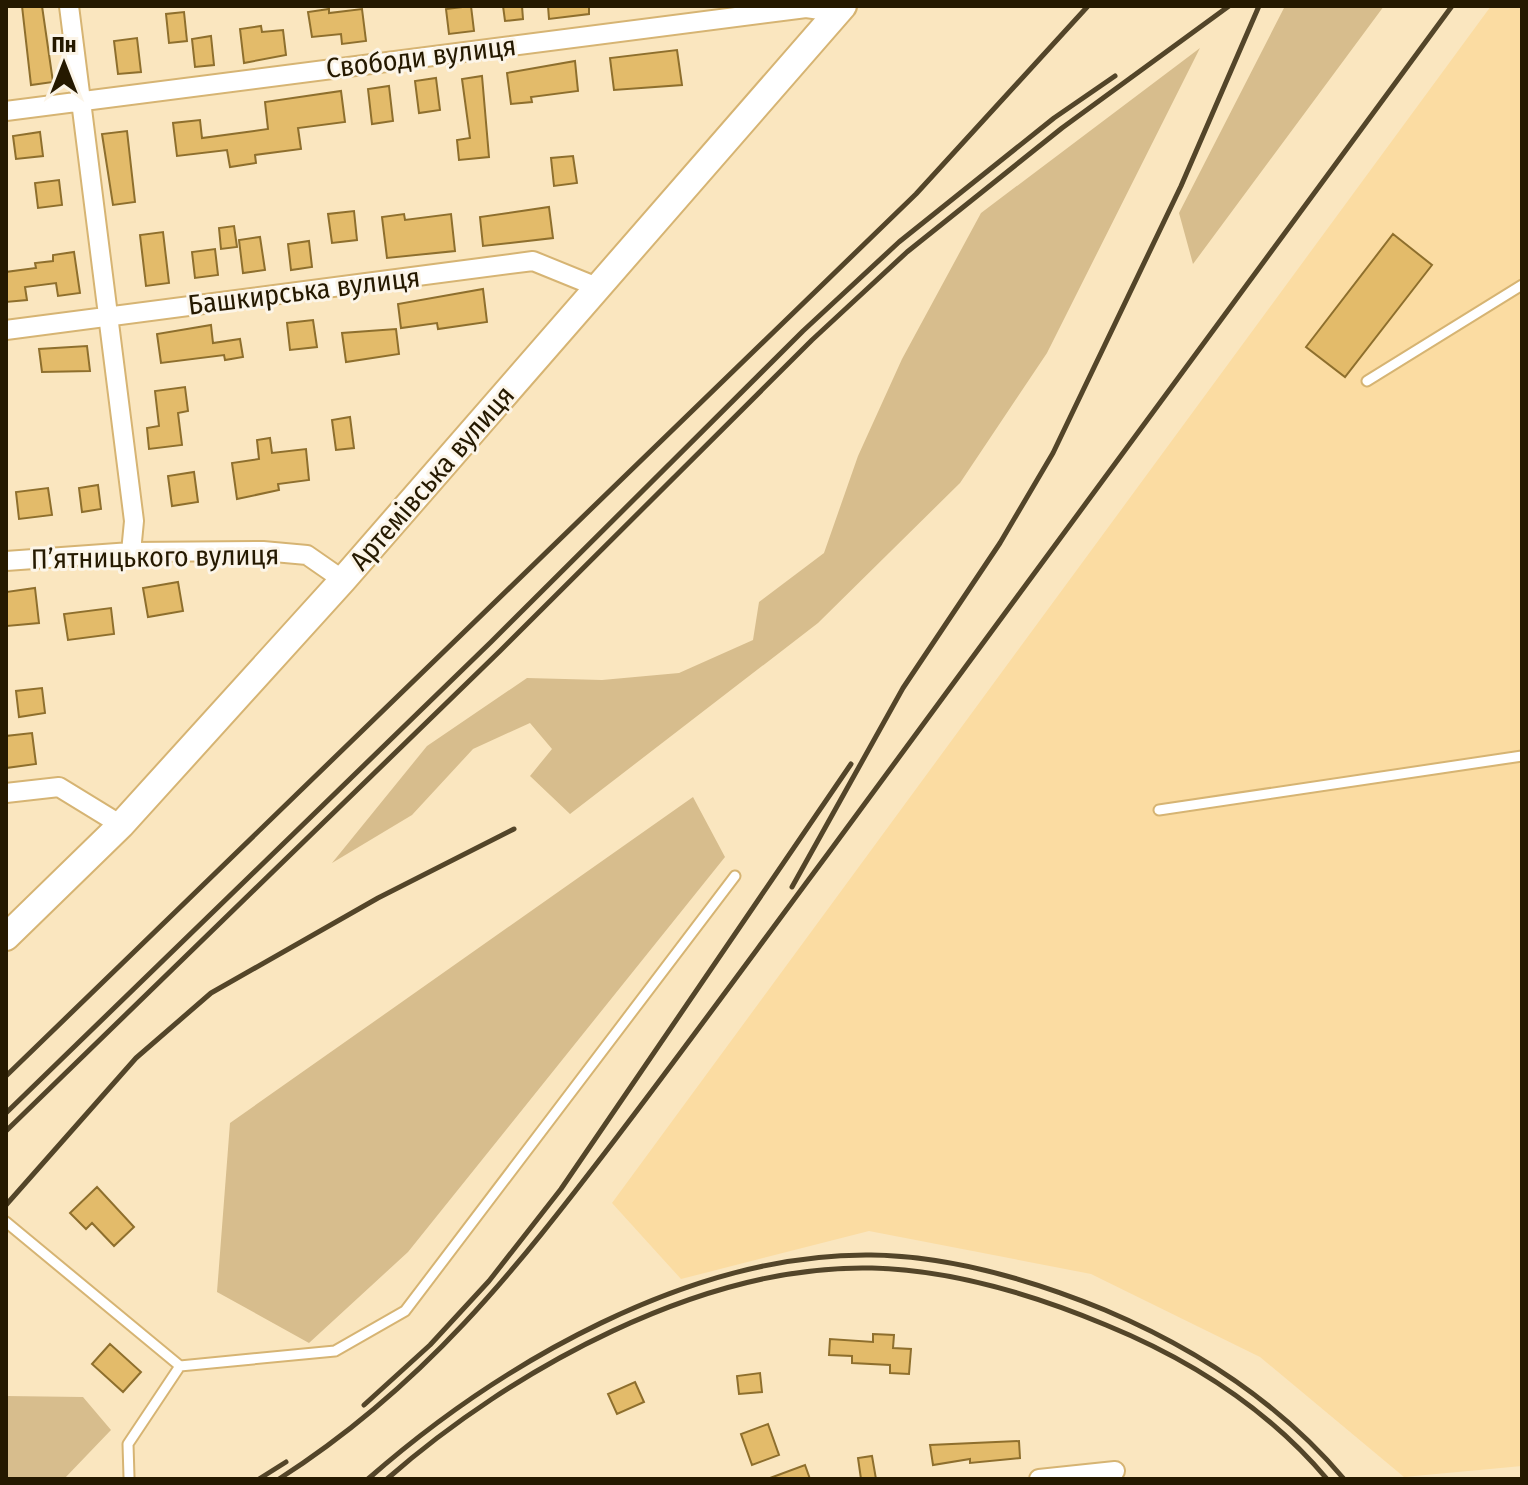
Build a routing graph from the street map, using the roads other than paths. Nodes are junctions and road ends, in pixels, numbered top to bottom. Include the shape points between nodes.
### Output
1 (69, 6) edge
2 (839, 11) edge
3 (82, 102) junction
4 (6, 111) edge
5 (1522, 285) edge
6 (597, 287) junction
7 (108, 317) junction
8 (6, 330) edge
9 (1367, 381) dead end
10 (131, 552) junction
11 (6, 561) edge
12 (343, 580) junction
13 (1522, 756) edge
14 (6, 793) edge
15 (1159, 810) dead end
16 (121, 825) junction
17 (735, 876) dead end
18 (6, 937) edge
19 (6, 1222) edge
20 (180, 1366) junction
21 (1115, 1471) dead end
22 (129, 1477) edge
23 (1039, 1479) edge

1 - 3 street
2 - 3 street, Свободи вулиця via 806,8
2 - 6 main road, Артемівська вулиця
3 - 4 street, Свободи вулиця
3 - 7 street
5 - 9 lane
6 - 7 street, Башкирська вулиця via 533,261
6 - 12 main road, Артемівська вулиця
7 - 8 street, Башкирська вулиця
7 - 10 street via 134,521
10 - 11 street, П’ятницького вулиця
10 - 12 street, П’ятницького вулиця via 307,555
12 - 16 main road, Артемівська вулиця
13 - 15 lane
14 - 16 street via 59,787
16 - 18 main road, Артемівська вулиця
17 - 20 lane via 405,1311 335,1351
19 - 20 lane
20 - 22 lane via 128,1444
21 - 23 street

